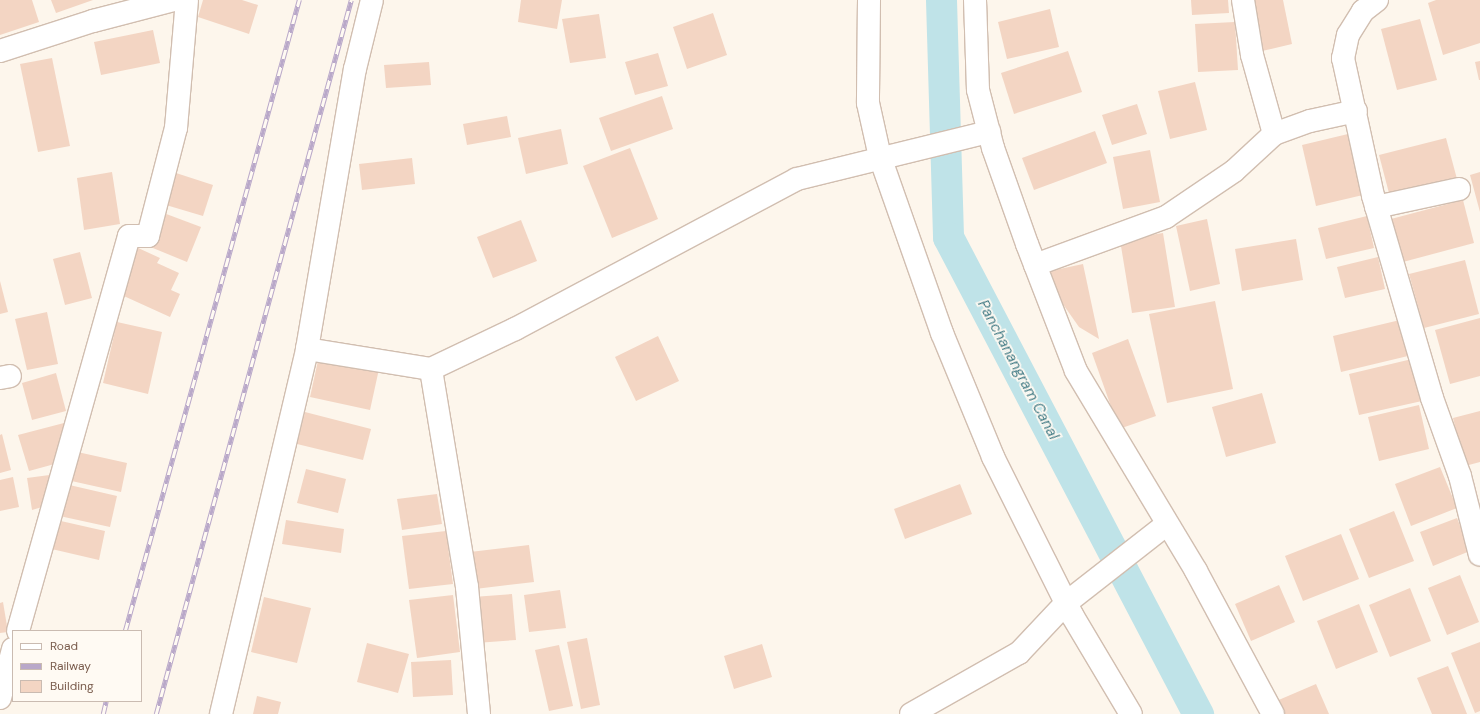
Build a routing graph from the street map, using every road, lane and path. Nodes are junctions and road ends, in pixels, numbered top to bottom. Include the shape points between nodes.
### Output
1 (174, 0) edge
2 (187, 0) edge
3 (372, 0) edge
4 (869, 0) edge
5 (975, 0) edge
6 (1243, 0) edge
7 (1377, 0) edge
8 (0, 51) edge
9 (1356, 111) junction
10 (989, 132) junction
11 (1274, 134) junction
12 (880, 157) junction
13 (1459, 189) dead end
14 (1376, 207) junction
15 (1035, 265) junction
16 (307, 349) junction
17 (431, 369) junction
18 (1167, 524) junction
19 (1480, 555) edge
20 (1066, 603) junction
21 (18, 630) edge
22 (12, 653) edge
23 (0, 698) edge
24 (221, 714) edge
25 (479, 714) edge
26 (911, 714) edge
27 (1131, 714) edge
28 (1273, 714) edge

1 - 8 street via 93,21
2 - 21 street via 176,128 148,236 130,236
3 - 16 street via 355,69
4 - 12 street via 868,103
5 - 10 street via 978,90
6 - 11 street via 1252,55
7 - 9 street via 1363,11 1348,35 1343,58
9 - 11 street via 1310,121
9 - 14 street
10 - 12 street
10 - 15 street
11 - 15 street via 1234,171 1166,217
12 - 17 street via 797,179 515,329
12 - 20 street via 942,333 992,457
13 - 14 street
14 - 19 street via 1432,398 1460,476
15 - 18 street via 1076,371
16 - 17 street
16 - 24 street
17 - 25 street via 467,587
18 - 20 street
18 - 28 street via 1196,571
20 - 26 street via 1019,654
20 - 27 street
22 - 23 street

